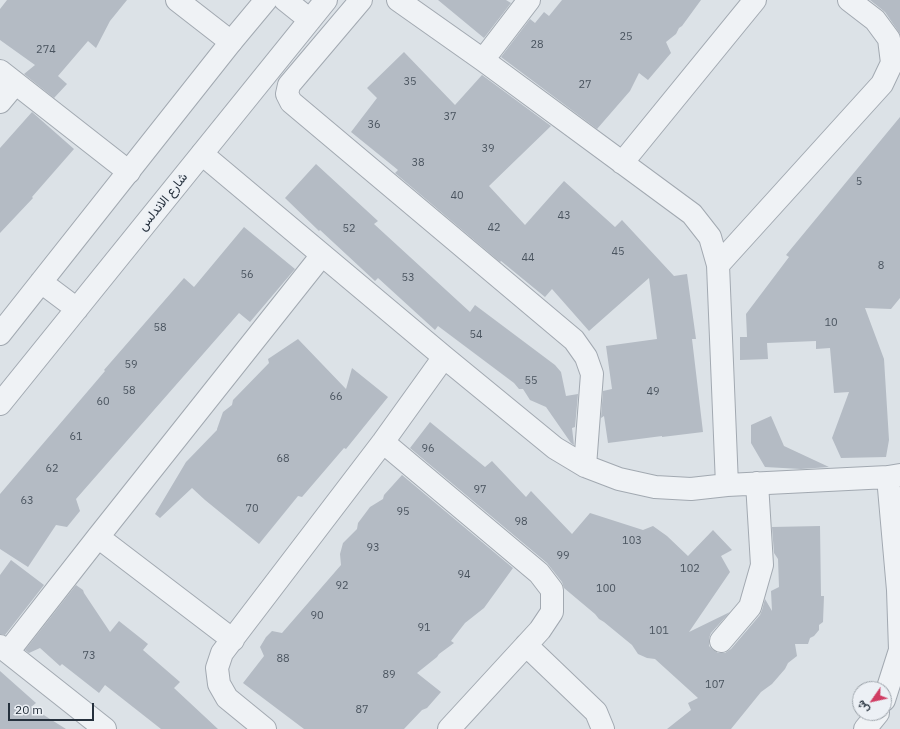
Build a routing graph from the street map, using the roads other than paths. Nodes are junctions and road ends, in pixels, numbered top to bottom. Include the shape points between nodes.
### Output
1 (177, 0) edge
2 (266, 0) edge
3 (285, 0) edge
4 (326, 0) edge
5 (361, 0) edge
6 (398, 0) edge
7 (529, 0) edge
8 (755, 0) edge
9 (849, 0) edge
10 (310, 20) junction
11 (231, 42) junction
12 (483, 60) junction
13 (7, 78) edge
14 (0, 102) edge
15 (202, 154) junction
16 (622, 163) junction
17 (129, 172) junction
18 (322, 255) junction
19 (718, 264) junction
20 (41, 282) junction
21 (77, 309) junction
22 (0, 334) edge
23 (444, 357) junction
24 (0, 404) edge
25 (383, 442) junction
26 (585, 466) junction
27 (894, 476) edge
28 (757, 483) junction
29 (727, 485) junction
30 (98, 537) junction
31 (232, 640) junction
32 (721, 641) dead end
33 (526, 645) junction
34 (4, 649) edge
35 (890, 681) edge
36 (872, 721) edge
37 (105, 729) edge
38 (265, 729) edge
39 (449, 729) edge
40 (603, 729) edge
41 (865, 729) edge

1 - 11 street
2 - 11 street
3 - 10 street
4 - 10 street, شارع الاندلس
5 - 26 street via 289,85 287,94 291,102 574,340 586,356 592,374
6 - 12 street
7 - 12 street
8 - 16 street
9 - 19 street via 875,20 889,39 892,63 882,84
10 - 15 street, شارع الاندلس
11 - 17 street
12 - 16 street
13 - 14 street
13 - 17 street
15 - 18 street
15 - 21 street, شارع الاندلس
16 - 19 street via 692,214 710,237
17 - 20 street
18 - 23 street
18 - 30 street
19 - 29 street
20 - 21 street
20 - 22 street
21 - 24 street, شارع الاندلس
23 - 25 street
23 - 26 street via 555,448
25 - 31 street
25 - 33 street via 539,572 552,590 552,612
26 - 29 street via 619,479 655,487 691,489
27 - 28 street
27 - 35 street via 900,650
28 - 29 street
28 - 32 street via 762,565 750,607
30 - 31 street
30 - 34 street
31 - 38 street via 222,653 217,668 219,684 227,698
33 - 39 street
33 - 40 street via 596,712
34 - 37 street
36 - 41 street

